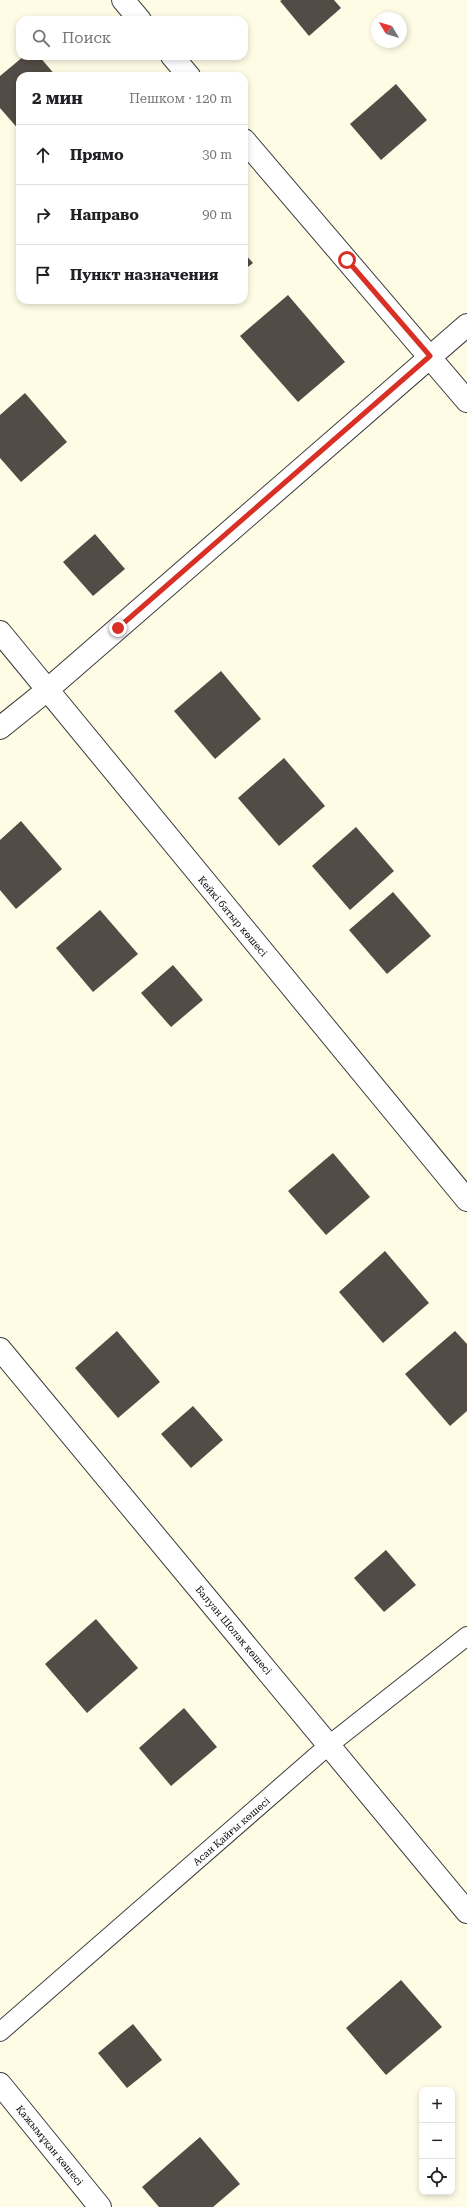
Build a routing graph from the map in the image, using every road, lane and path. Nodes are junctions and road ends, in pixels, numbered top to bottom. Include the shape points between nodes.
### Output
1 (123, 0) edge
2 (137, 16) edge
3 (175, 60) edge
4 (186, 72) edge
5 (248, 145) edge
6 (467, 325) edge
7 (430, 356) junction
8 (467, 401) edge
9 (0, 632) edge
10 (46, 691) junction
11 (0, 728) edge
12 (467, 1200) edge
13 (0, 1348) edge
14 (467, 1636) edge
15 (329, 1745) junction
16 (467, 1912) edge
17 (0, 2032) edge
18 (0, 2084) edge
19 (100, 2207) edge

1 - 2 street
3 - 4 street
5 - 7 street
6 - 7 street
7 - 8 street
7 - 10 street
9 - 10 street, Кейкі батыр көшесі
10 - 11 street
10 - 12 street, Кейкі батыр көшесі
13 - 15 street, Балуан Шолақ көшесі
14 - 15 lane, Асан Қайғы көшесі
15 - 16 street, Балуан Шолақ көшесі
15 - 17 lane, Асан Қайғы көшесі
18 - 19 street, Қажымұқан көшесі

